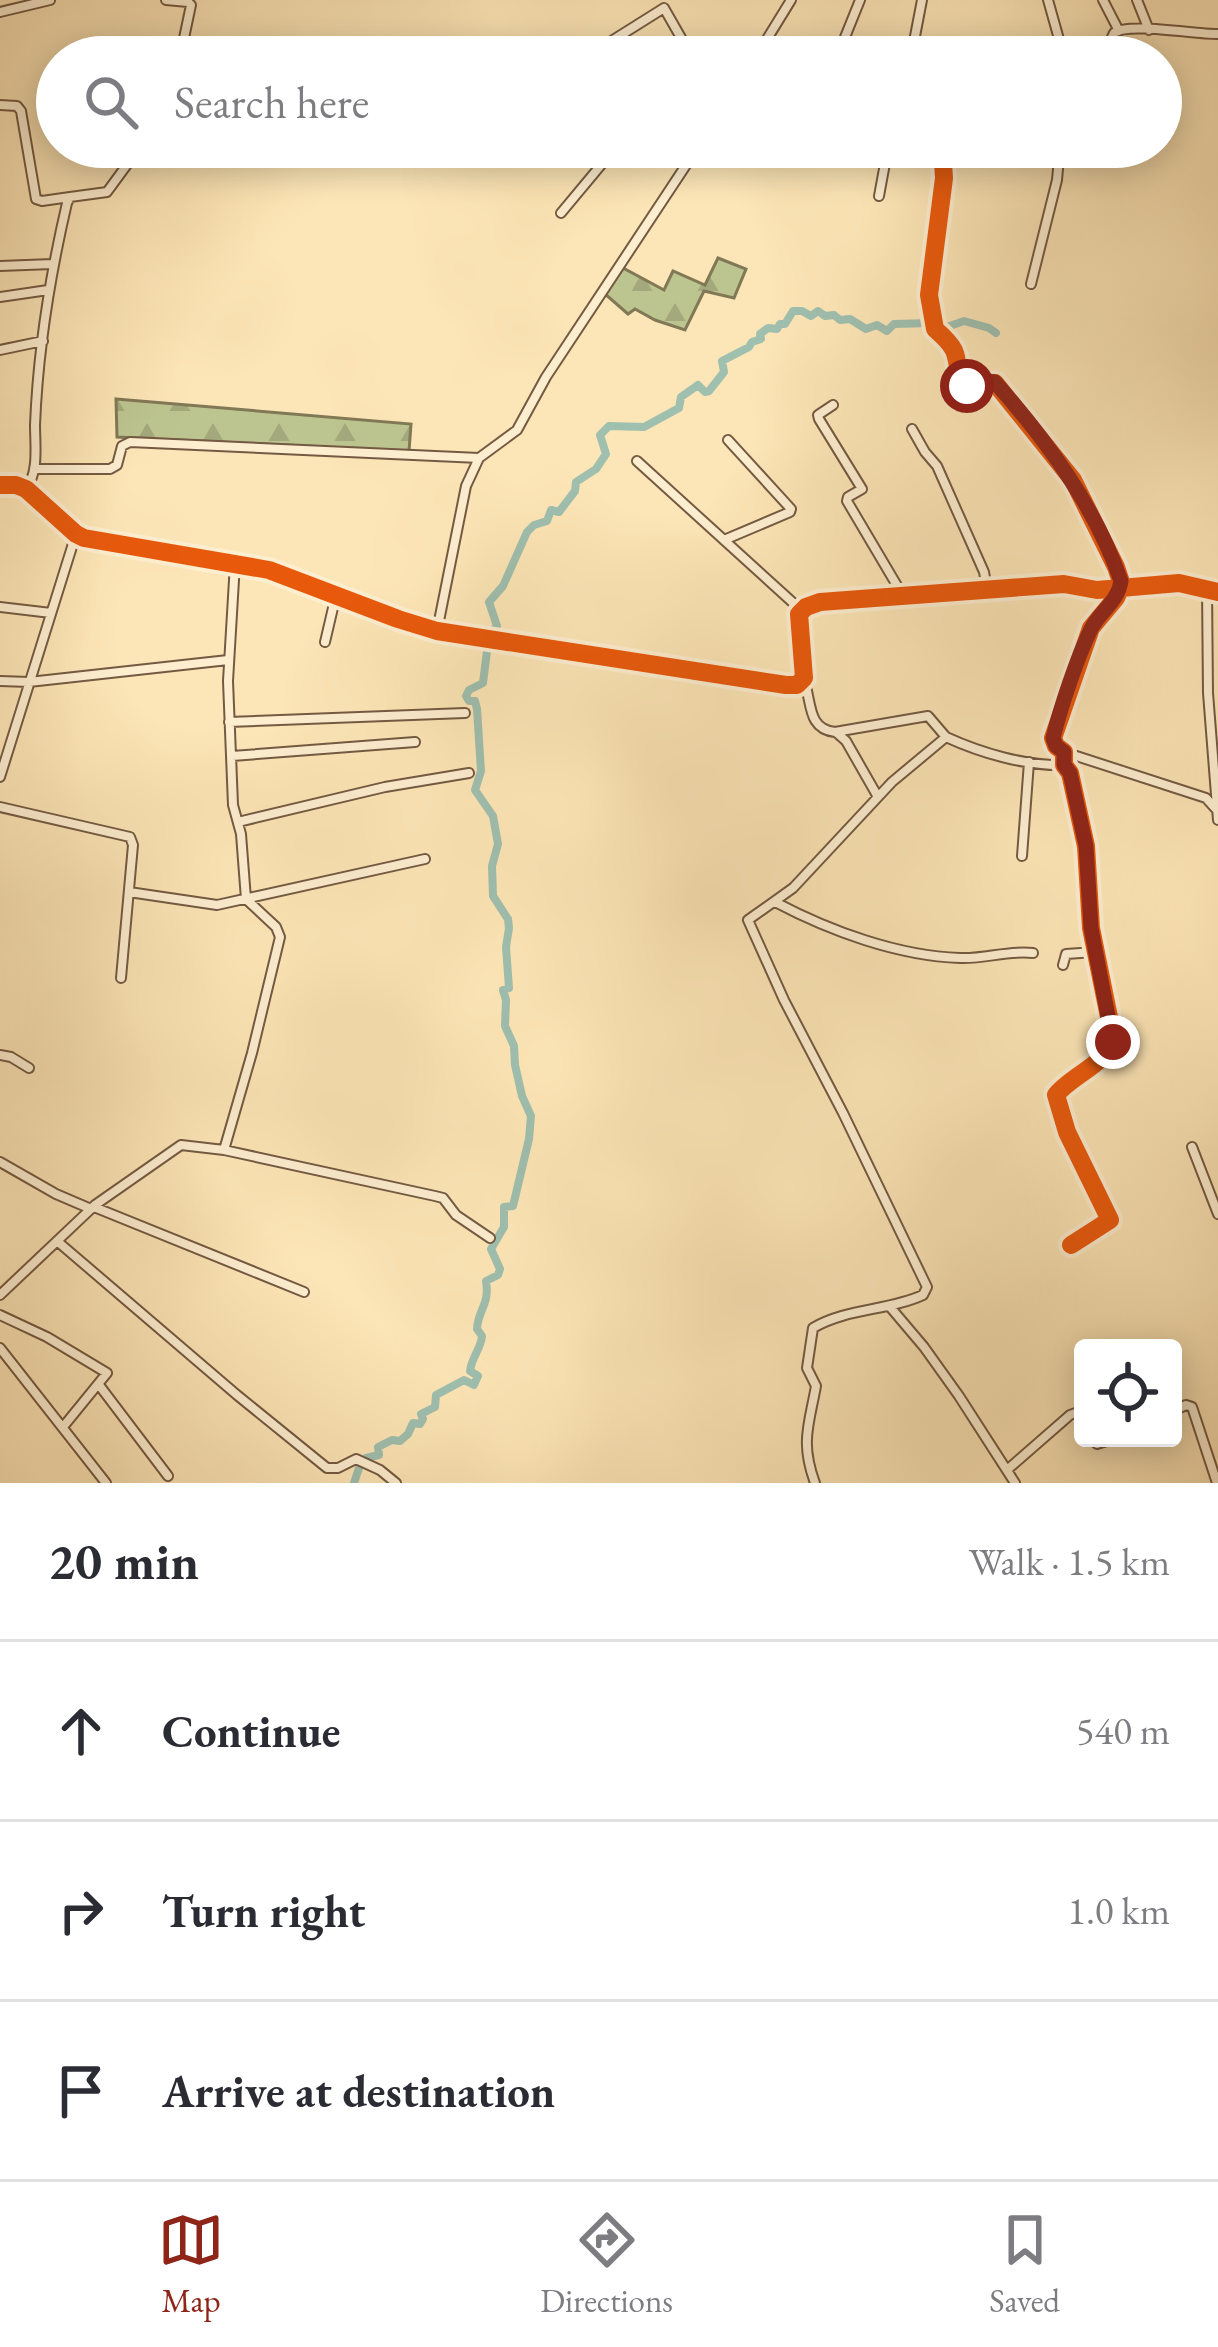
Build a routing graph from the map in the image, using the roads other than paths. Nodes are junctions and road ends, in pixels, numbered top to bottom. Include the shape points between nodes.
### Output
1 (50, 0) edge
2 (166, 0) edge
3 (860, 0) edge
4 (922, 0) edge
5 (1048, 0) edge
6 (1103, 0) edge
7 (1137, 0) edge
8 (188, 1) edge
9 (785, 3) edge
10 (0, 12) edge
11 (1149, 30) junction
12 (1119, 31) junction
13 (1218, 34) edge
14 (185, 36) edge
15 (619, 36) edge
16 (679, 36) edge
17 (767, 36) edge
18 (845, 36) edge
19 (915, 36) edge
20 (1058, 36) edge
21 (1112, 36) edge
22 (0, 105) edge
23 (125, 168) edge
24 (598, 168) edge
25 (684, 168) edge
26 (884, 168) edge
27 (943, 168) edge
28 (1058, 168) edge
29 (878, 196) dead end
30 (70, 197) junction
31 (561, 213) dead end
32 (53, 264) junction
33 (0, 266) edge
34 (1030, 284) dead end
35 (48, 290) junction
36 (0, 296) edge
37 (43, 340) junction
38 (0, 350) edge
39 (832, 405) dead end
40 (912, 430) dead end
41 (728, 440) dead end
42 (479, 458) junction
43 (637, 461) dead end
44 (34, 469) junction
45 (0, 485) edge
46 (26, 488) junction
47 (76, 535) junction
48 (724, 540) junction
49 (235, 563) junction
50 (1120, 588) junction
51 (987, 589) junction
52 (1207, 589) junction
53 (1218, 592) edge
54 (336, 595) junction
55 (902, 595) junction
56 (0, 607) edge
57 (801, 610) junction
58 (51, 613) junction
59 (437, 631) junction
60 (326, 642) dead end
61 (228, 660) junction
62 (804, 678) junction
63 (0, 681) edge
64 (29, 682) junction
65 (466, 713) dead end
66 (229, 722) junction
67 (835, 732) junction
68 (946, 737) junction
69 (415, 742) dead end
70 (1064, 752) junction
71 (232, 756) junction
72 (1030, 762) junction
73 (1064, 765) junction
74 (469, 773) dead end
75 (0, 777) edge
76 (878, 797) junction
77 (0, 807) edge
78 (1215, 808) edge
79 (1218, 820) edge
80 (238, 822) junction
81 (1022, 856) dead end
82 (425, 859) dead end
83 (128, 892) junction
84 (246, 899) junction
85 (773, 902) junction
86 (1095, 952) junction
87 (1034, 953) dead end
88 (1063, 965) dead end
89 (121, 978) dead end
90 (0, 1055) edge
91 (29, 1068) dead end
92 (1192, 1147) dead end
93 (224, 1150) junction
94 (0, 1162) edge
95 (92, 1208) junction
96 (1218, 1214) edge
97 (490, 1238) dead end
98 (57, 1241) junction
99 (1071, 1245) dead end
100 (304, 1292) dead end
101 (0, 1295) edge
102 (890, 1307) junction
103 (0, 1315) edge
104 (0, 1348) edge
105 (100, 1385) junction
106 (1182, 1407) edge
107 (1074, 1414) edge
108 (64, 1427) junction
109 (1007, 1470) junction
110 (168, 1476) dead end
111 (106, 1483) edge
112 (396, 1483) edge
113 (815, 1483) edge
114 (1015, 1483) edge
115 (1217, 1483) edge

1 - 10 street
2 - 8 street
3 - 18 street
4 - 19 street
5 - 20 street
6 - 12 street
7 - 11 street
8 - 14 street
9 - 17 street
11 - 12 street
11 - 13 street
12 - 21 street
15 - 16 street via 662,8
22 - 30 street via 21,111 36,199
23 - 30 street via 107,192
24 - 31 street
25 - 42 street via 517,430
26 - 29 street
27 - 50 street via 929,295 937,332 952,342 960,385 995,382 1064,466
28 - 34 street
30 - 32 street
32 - 33 street
32 - 35 street
35 - 36 street
35 - 37 street
37 - 38 street
37 - 44 street
39 - 55 street via 819,419 862,489 847,502
40 - 51 street via 937,466
41 - 48 street via 791,508
42 - 44 street via 130,442 110,469
42 - 59 street via 466,486
43 - 48 street
44 - 46 street
45 - 46 street
46 - 47 street
47 - 49 street
47 - 58 street
48 - 57 street
49 - 54 street
49 - 61 street
50 - 51 street
50 - 52 street
50 - 70 street via 1091,628 1055,730
51 - 55 street
52 - 53 street
52 - 78 street
54 - 59 street
54 - 60 street
55 - 57 street
56 - 58 street
57 - 62 street
58 - 64 street
59 - 62 street via 786,686
61 - 64 street
61 - 66 street
62 - 67 street via 816,724
63 - 64 street
64 - 75 street
65 - 66 street
66 - 71 street
67 - 68 street via 928,716
67 - 76 street
68 - 72 street
68 - 76 street
69 - 71 street
70 - 73 street
70 - 78 street via 1206,798
71 - 80 street
72 - 73 street
72 - 81 street
73 - 86 street via 1086,846
74 - 80 street
76 - 85 street
77 - 83 street via 130,837
78 - 79 street
80 - 84 street
82 - 84 street
83 - 84 street via 217,905
83 - 89 street
84 - 93 street via 280,937
85 - 87 street via 830,929 912,952
85 - 102 street via 748,923 926,1285 923,1295
86 - 88 street via 1066,954
86 - 99 street via 1113,1046 1056,1095 1109,1220
90 - 91 street
92 - 96 street
93 - 95 street via 176,1147
93 - 97 street via 443,1198
94 - 95 street
95 - 98 street
95 - 100 street
98 - 101 street
98 - 112 street via 327,1468 353,1459
102 - 109 street
102 - 113 street via 813,1328 807,1369 816,1390 806,1437
103 - 105 street via 107,1373
104 - 108 street
105 - 108 street
105 - 110 street
106 - 115 street via 1192,1407
107 - 109 street
108 - 111 street
109 - 114 street

